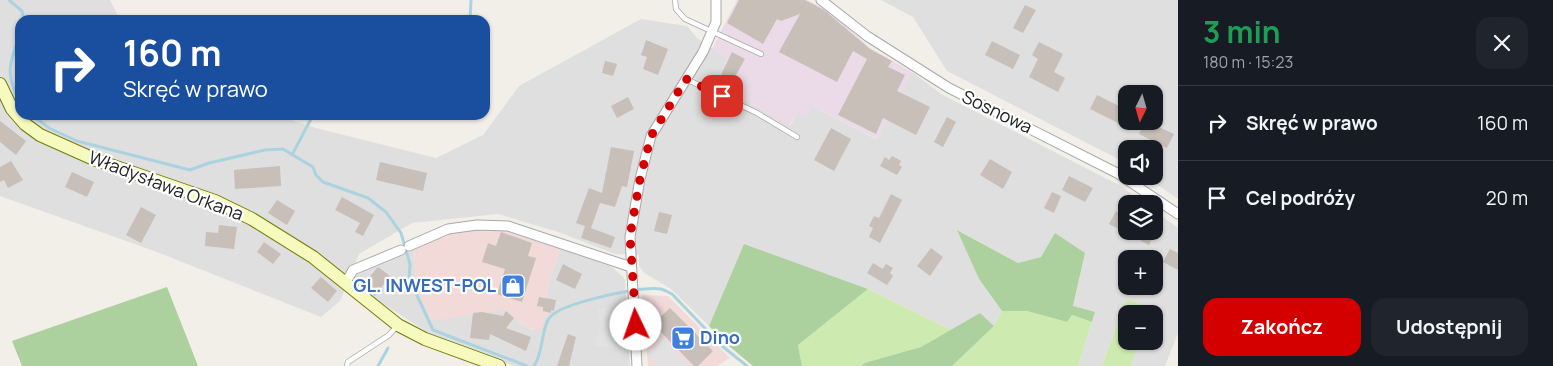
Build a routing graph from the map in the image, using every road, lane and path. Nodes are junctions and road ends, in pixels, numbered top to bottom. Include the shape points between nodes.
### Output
1 (675, 0) edge
2 (716, 0) edge
3 (821, 0) edge
4 (712, 30) junction
5 (761, 54) dead end
6 (686, 79) junction
7 (0, 84) edge
8 (15, 112) edge
9 (22, 120) edge
10 (797, 136) dead end
11 (1178, 214) edge
12 (631, 267) junction
13 (346, 282) junction
14 (398, 325) junction
15 (347, 364) edge
16 (499, 366) edge
17 (637, 366) edge

1 - 4 lane via 676,9 684,19
2 - 4 street via 716,22
3 - 11 street, Sosnowa via 867,36 941,83 1117,173
4 - 5 lane
4 - 6 street
6 - 10 lane
6 - 12 street via 651,136 630,236
7 - 8 street, Władysława Orkana
9 - 13 street, Władysława Orkana via 40,135 96,160 215,201 280,236
12 - 13 street via 508,226 477,225 448,229 353,270
12 - 17 street
13 - 14 street, Władysława Orkana
14 - 15 lane
14 - 16 street, Władysława Orkana via 425,339

